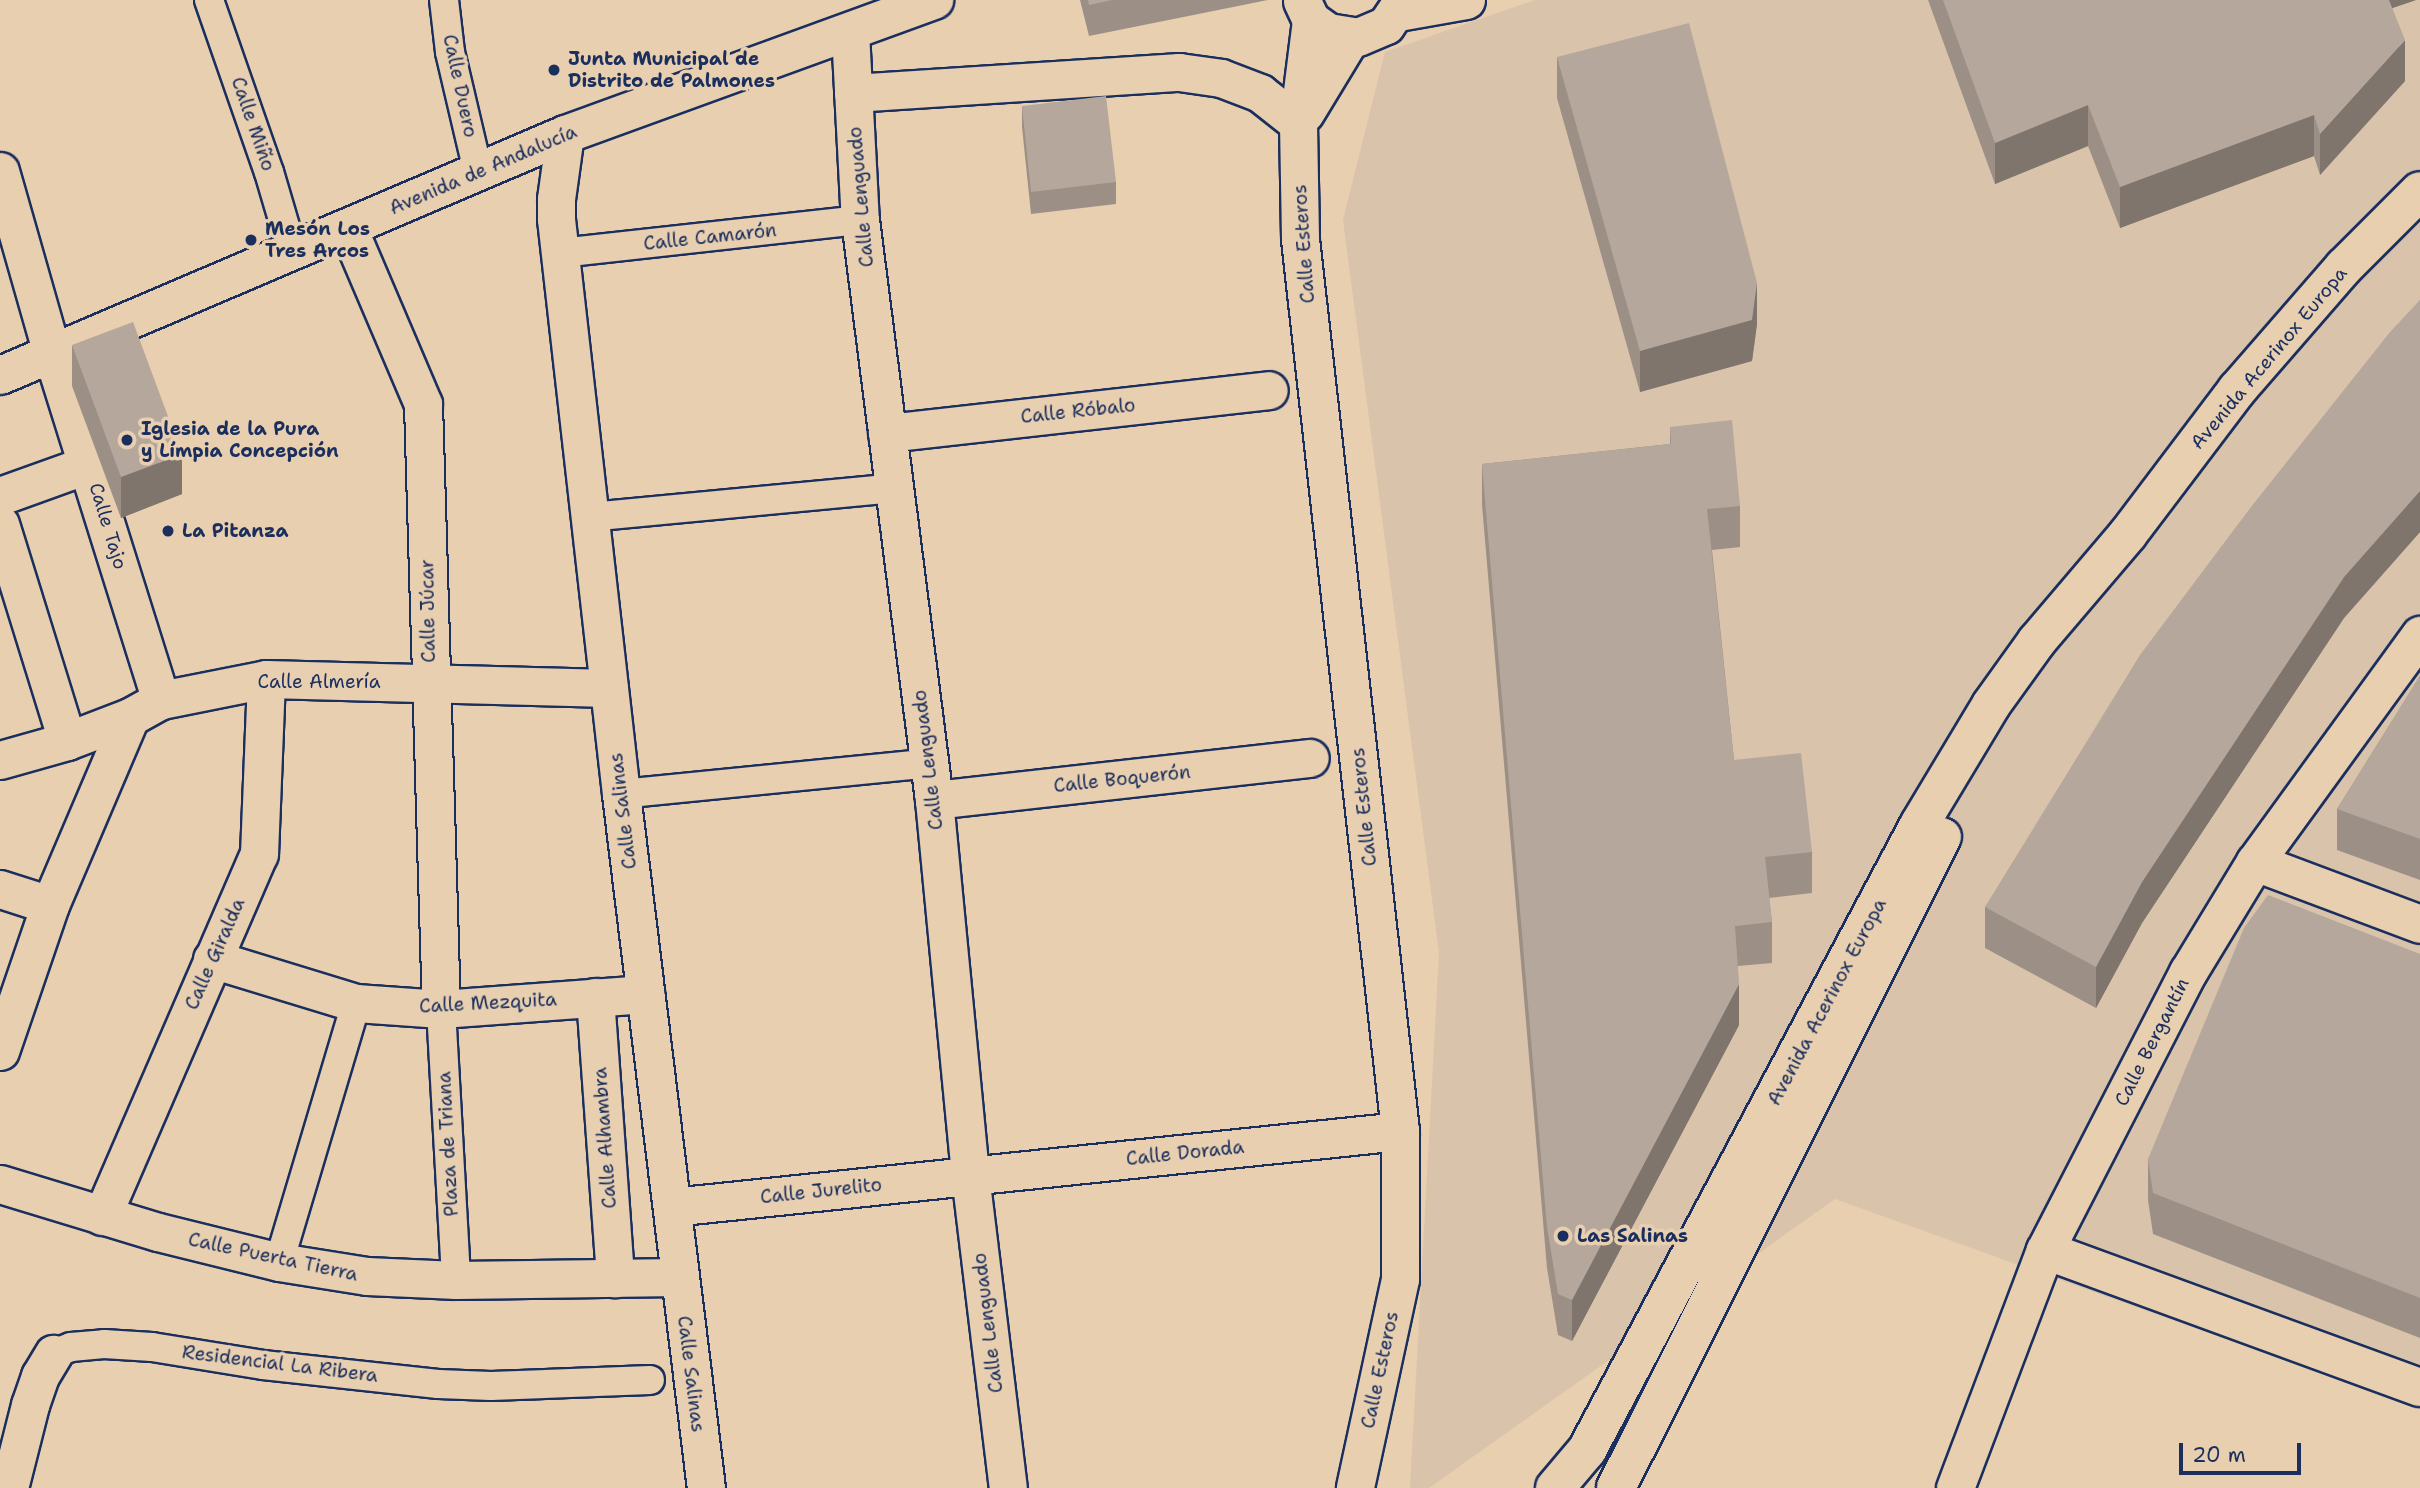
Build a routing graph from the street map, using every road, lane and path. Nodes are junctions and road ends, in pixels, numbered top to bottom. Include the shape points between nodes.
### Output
1 (209, 0) edge
2 (444, 0) edge
3 (934, 0) edge
4 (1466, 0) edge
5 (1400, 6) edge
6 (1306, 10) edge
7 (850, 32) junction
8 (1352, 37) junction
9 (853, 93) junction
10 (1298, 123) junction
11 (565, 134) junction
12 (478, 170) junction
13 (0, 171) edge
14 (2420, 191) edge
15 (860, 220) junction
16 (348, 228) junction
17 (292, 250) junction
18 (561, 253) junction
19 (52, 353) junction
20 (0, 375) edge
21 (1269, 390) dead end
22 (887, 433) junction
23 (89, 464) junction
24 (894, 488) junction
25 (0, 496) edge
26 (589, 517) junction
27 (0, 524) edge
28 (2128, 534) junction
29 (2420, 635) edge
30 (266, 678) junction
31 (429, 682) junction
32 (608, 688) junction
33 (146, 709) junction
34 (67, 741) junction
35 (1310, 758) dead end
36 (0, 760) edge
37 (929, 763) junction
38 (621, 794) junction
39 (934, 800) junction
40 (2255, 862) junction
41 (0, 889) edge
42 (50, 905) junction
43 (2420, 924) edge
44 (212, 959) junction
45 (645, 994) junction
46 (595, 997) junction
47 (356, 1003) junction
48 (440, 1009) junction
49 (0, 1051) edge
50 (1400, 1130) junction
51 (970, 1175) junction
52 (0, 1184) edge
53 (672, 1207) junction
54 (103, 1216) junction
55 (2045, 1250) junction
56 (279, 1262) junction
57 (615, 1278) junction
58 (679, 1278) junction
59 (456, 1280) junction
60 (53, 1354) joint
61 (650, 1380) dead end
62 (2420, 1387) edge
63 (9, 1488) edge
64 (706, 1488) edge
65 (1008, 1488) edge
66 (1355, 1488) edge
67 (1555, 1488) edge
68 (1616, 1488) edge
69 (1955, 1488) edge

1 - 17 street, Calle Miño
2 - 12 street, Calle Duero via 450,52
3 - 7 street, Avenida de Andalucía
4 - 5 street
5 - 8 street via 1373,33
6 - 8 street via 1328,32
6 - 10 street, Calle Esteros
7 - 9 street, Calle Lenguado
7 - 11 street, Avenida de Andalucía
8 - 10 street
9 - 10 street via 1179,72 1221,78 1260,93
9 - 15 street, Calle Lenguado
10 - 50 street, Calle Esteros via 1300,239
11 - 12 street, Avenida de Andalucía
11 - 18 street, Calle Salinas via 555,199
12 - 16 street, Avenida de Andalucía
13 - 19 street, Calle Tajo
14 - 28 street, Avenida Acerinox Europa via 2344,267 2237,390
15 - 18 street, Calle Camarón
15 - 22 street, Calle Lenguado
16 - 17 street, Avenida de Andalucía
16 - 31 street, Calle Júcar via 423,404
17 - 19 street, Avenida de Andalucía
18 - 26 street, Calle Salinas
19 - 20 street, Avenida de Andalucía
19 - 23 street, Calle Tajo
21 - 22 street, Calle Róbalo
22 - 24 street, Calle Lenguado
23 - 25 street
23 - 33 street, Calle Tajo
24 - 26 street
24 - 37 street, Calle Lenguado
26 - 32 street, Calle Salinas
27 - 34 street
28 - 67 street, Avenida Acerinox Europa via 2037,641 1919,825 1593,1439
28 - 68 street, Avenida Acerinox Europa via 1943,834
29 - 40 street, Calle Bergantín
30 - 31 street, Calle Almería
30 - 33 street, Calle Almería
30 - 44 street, Calle Giralda via 259,854
31 - 32 street, Calle Almería
31 - 48 street, Calle Júcar
32 - 38 street, Calle Salinas
33 - 34 street, Calle Almería
33 - 42 street
34 - 36 street, Calle Almería
35 - 39 street, Calle Boquerón
37 - 38 street
37 - 39 street, Calle Lenguado
38 - 45 street, Calle Salinas
39 - 51 street, Calle Lenguado
40 - 43 street
40 - 55 street, Calle Bergantín via 2188,972
41 - 42 street
42 - 49 street
44 - 47 street, Calle Mezquita
44 - 54 street, Calle Giralda
45 - 46 street, Calle Mezquita
45 - 53 street, Calle Salinas
46 - 48 street, Calle Mezquita
46 - 57 street, Calle Alhambra
47 - 48 street, Calle Mezquita
47 - 56 street
48 - 59 street, Plaza de Triana
50 - 51 street, Calle Dorada
50 - 66 street, Calle Esteros via 1400,1279
51 - 53 street, Calle Jurelito
51 - 65 street, Calle Lenguado
52 - 54 street, Calle Puerta Tierra
53 - 58 street, Calle Salinas
54 - 56 street, Calle Puerta Tierra
55 - 62 street
55 - 69 street, Calle Bergantín
56 - 59 street, Calle Puerta Tierra via 367,1276
57 - 58 street, Calle Puerta Tierra
57 - 59 street, Calle Puerta Tierra
58 - 64 street, Calle Salinas
60 - 61 street, Residencial La Ribera via 104,1344 152,1347 263,1365 491,1386
60 - 63 street, Residencial La Ribera via 30,1405

